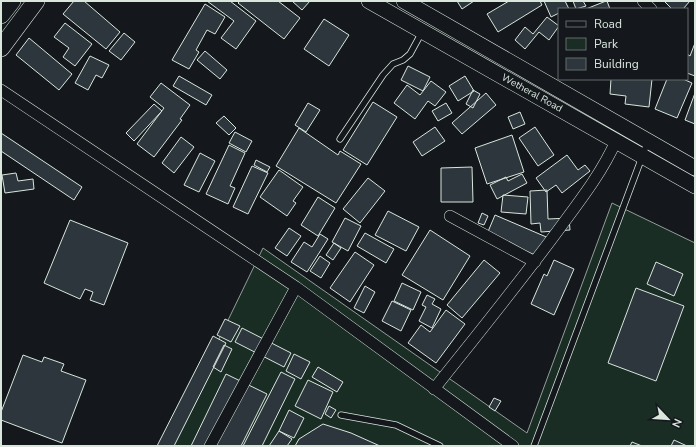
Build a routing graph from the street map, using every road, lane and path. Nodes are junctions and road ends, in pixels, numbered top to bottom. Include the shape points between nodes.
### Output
1 (12, 1) edge
2 (36, 1) edge
3 (369, 1) edge
4 (404, 1) edge
5 (1, 15) edge
6 (422, 32) junction
7 (1, 48) edge
8 (1, 90) edge
9 (340, 138) dead end
10 (616, 141) junction
11 (648, 141) junction
12 (642, 156) junction
13 (695, 168) edge
14 (695, 186) edge
15 (450, 216) dead end
16 (535, 262) junction
17 (296, 287) junction
18 (434, 389) junction
19 (341, 415) dead end
20 (210, 446) edge
21 (440, 446) edge
22 (513, 446) edge
23 (534, 446) edge

1 - 5 main road
2 - 7 main road
3 - 6 main road, Wetheral Road
4 - 11 main road, Wetheral Road
6 - 9 lane via 410,54 383,75
6 - 10 main road, Wetheral Road
8 - 17 street
10 - 12 main road, Wetheral Road
10 - 16 street via 596,178
11 - 12 lane
11 - 13 main road, Wetheral Road
12 - 14 main road, Wetheral Road
12 - 23 lane
15 - 16 street
16 - 18 street
17 - 18 street
17 - 20 street
18 - 22 street
19 - 21 lane via 396,425

